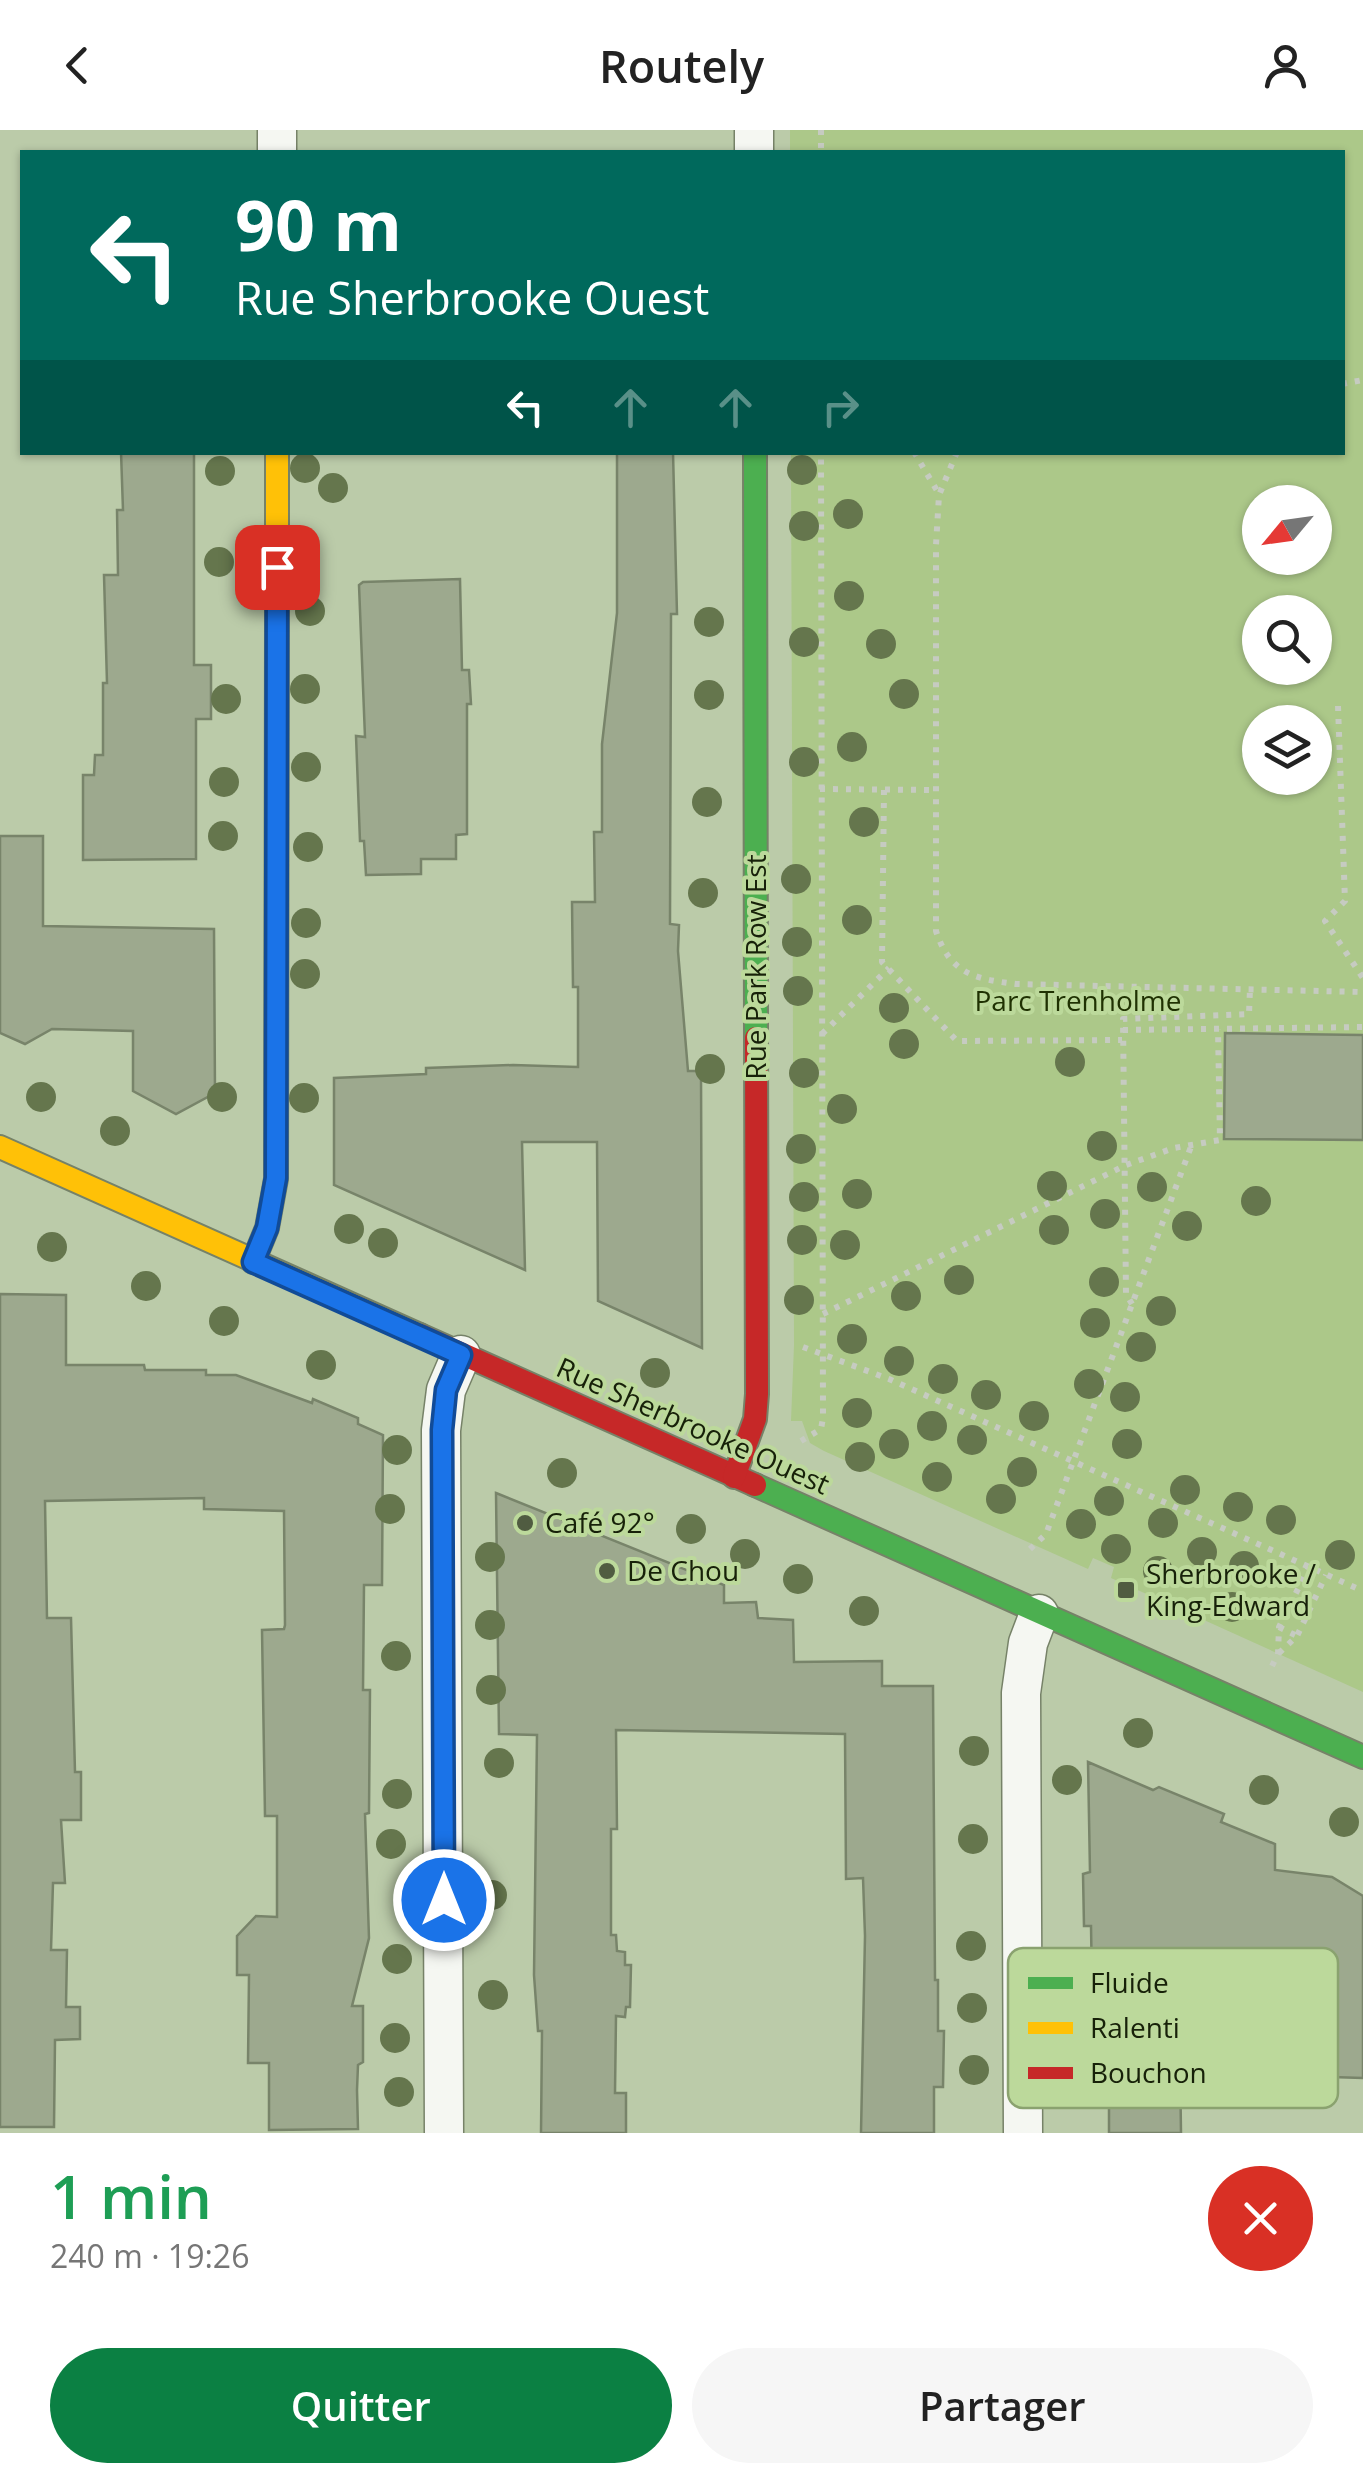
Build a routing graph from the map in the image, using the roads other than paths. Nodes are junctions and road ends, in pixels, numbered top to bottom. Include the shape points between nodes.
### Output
1 (277, 455) edge
2 (755, 455) edge
3 (0, 1147) edge
4 (253, 1262) junction
5 (461, 1355) junction
6 (734, 1477) junction
7 (1040, 1614) junction
8 (1363, 1758) edge
9 (1023, 1948) edge
10 (1024, 2108) edge
11 (444, 2133) edge
12 (1024, 2133) edge

1 - 4 street via 276,1178
2 - 6 street, Rue Park Row Est via 757,1394
3 - 4 street, Rue Sherbrooke Ouest
4 - 5 street, Rue Sherbrooke Ouest
5 - 6 street, Rue Sherbrooke Ouest
5 - 11 street via 446,1390 442,1430
6 - 7 street, Rue Sherbrooke Ouest
7 - 8 street, Rue Sherbrooke Ouest
7 - 9 street via 1021,1693
10 - 12 street

